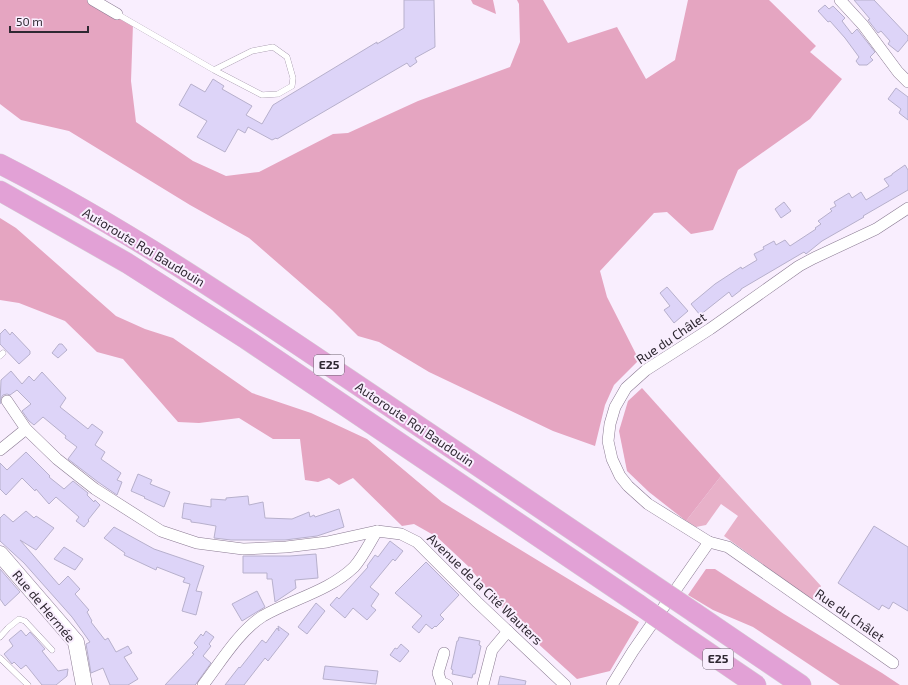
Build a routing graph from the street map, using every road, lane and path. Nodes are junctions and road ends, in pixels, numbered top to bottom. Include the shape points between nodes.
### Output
1 (93, 0) edge
2 (840, 0) edge
3 (117, 14) joint
4 (214, 70) junction
5 (908, 82) edge
6 (0, 164) edge
7 (0, 191) edge
8 (908, 208) edge
9 (5, 402) dead end
10 (26, 429) junction
11 (0, 450) edge
12 (377, 531) junction
13 (709, 542) junction
14 (0, 554) edge
15 (508, 631) junction
16 (0, 637) edge
17 (52, 650) dead end
18 (444, 652) dead end
19 (0, 658) edge
20 (893, 663) dead end
21 (28, 685) edge
22 (84, 685) edge
23 (203, 685) edge
24 (447, 685) edge
25 (484, 685) edge
26 (565, 685) edge
27 (612, 685) edge
28 (756, 685) edge
29 (801, 685) edge

1 - 3 street
2 - 5 street
3 - 4 lane
4 - 4 lane via 252,51 273,47 287,58 293,78 292,86 278,94 262,95
6 - 29 highway, Autoroute Roi Baudouin / E25, bridge via 139,242 256,316
7 - 28 highway, Autoroute Roi Baudouin / E25, bridge via 127,263 246,339
8 - 13 street, Rue du Châlet via 876,229 799,266 710,329 646,370 626,388 615,407 608,440 612,459 620,476 648,504
9 - 10 street, Avenue de la Cité Wauters
10 - 11 street
10 - 12 street, Avenue de la Cité Wauters via 95,489 162,531 197,543 243,549 286,547 328,542
12 - 15 street, Avenue de la Cité Wauters via 401,534 417,542
12 - 23 street via 355,565 347,572 331,584 262,617 246,631
13 - 20 street, Rue du Châlet via 728,547
13 - 27 street
14 - 22 street, Rue de Hermée via 76,642
15 - 25 street via 492,650
15 - 26 street, Avenue de la Cité Wauters
16 - 17 lane via 19,620 26,621
18 - 24 street via 438,673 441,682
19 - 21 lane

